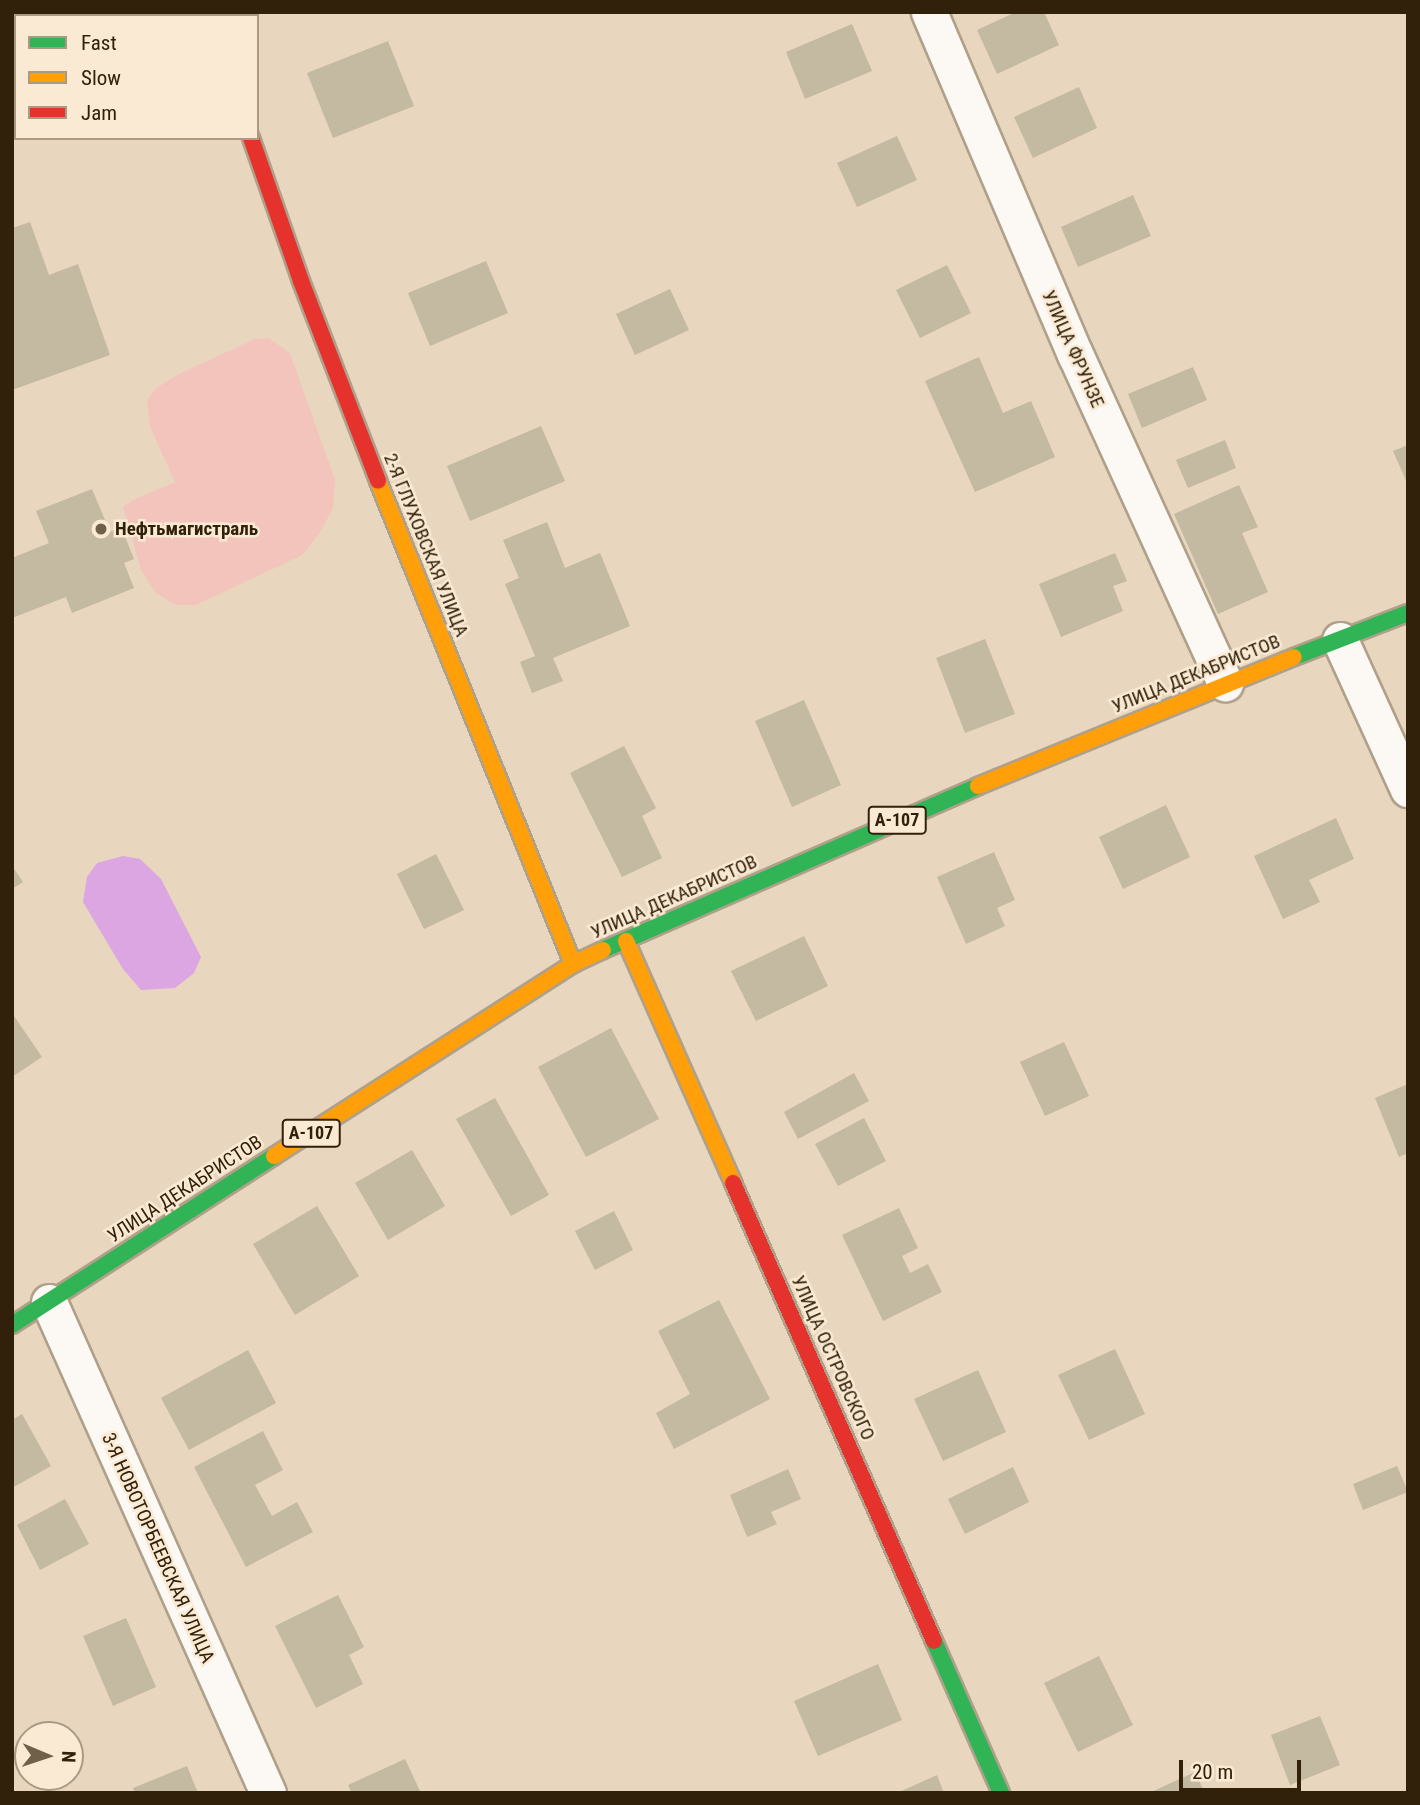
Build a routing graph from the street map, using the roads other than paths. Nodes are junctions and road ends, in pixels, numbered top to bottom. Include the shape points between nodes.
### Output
1 (929, 12) edge
2 (252, 140) edge
3 (1408, 613) edge
4 (1340, 640) junction
5 (1225, 683) junction
6 (1408, 789) edge
7 (626, 941) junction
8 (573, 964) junction
9 (49, 1302) junction
10 (12, 1325) edge
11 (268, 1793) edge
12 (1001, 1793) edge

1 - 5 street, УЛИЦА ФРУНЗЕ via 1075,354
2 - 8 main road, 2-Я ГЛУХОВСКАЯ УЛИЦА via 398,534
3 - 4 main road, УЛИЦА ДЕКАБРИСТОВ / А-107
4 - 5 main road, УЛИЦА ДЕКАБРИСТОВ / А-107
4 - 6 street
5 - 7 main road, УЛИЦА ДЕКАБРИСТОВ / А-107 via 879,827
7 - 8 main road, УЛИЦА ДЕКАБРИСТОВ / А-107
7 - 12 main road, УЛИЦА ОСТРОВСКОГО
8 - 9 main road, УЛИЦА ДЕКАБРИСТОВ / А-107
9 - 10 main road, УЛИЦА ДЕКАБРИСТОВ / А-107
9 - 11 street, 3-Я НОВОТОРБЕЕВСКАЯ УЛИЦА

